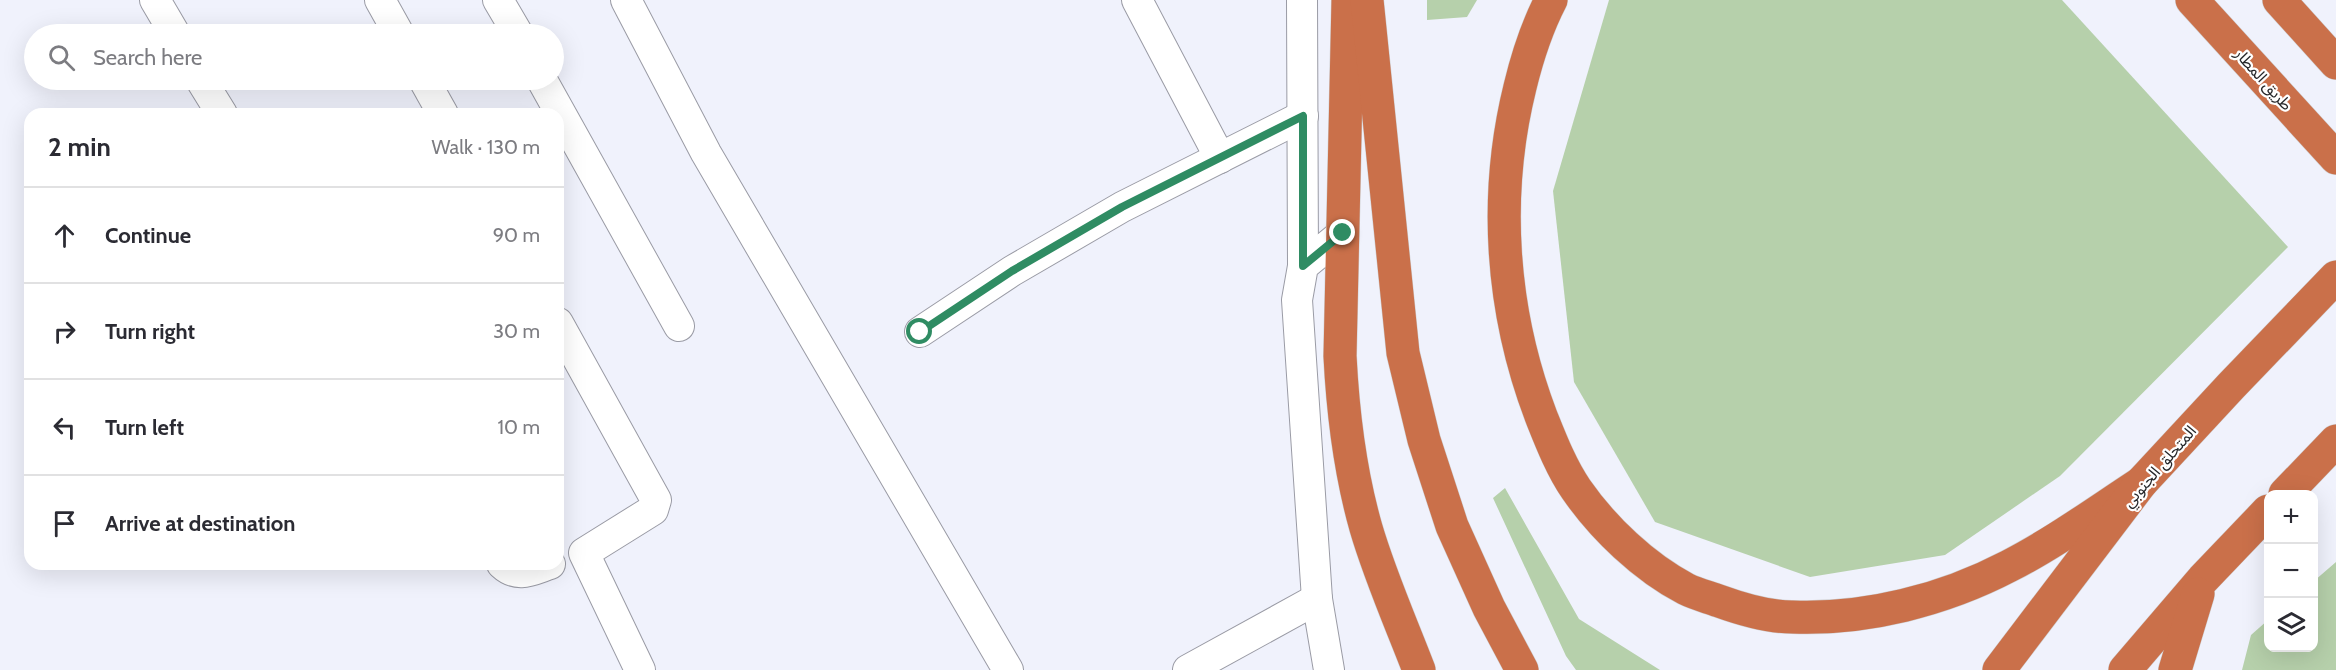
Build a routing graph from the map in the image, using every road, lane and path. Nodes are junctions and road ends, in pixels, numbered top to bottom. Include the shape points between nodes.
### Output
1 (155, 0) edge
2 (380, 0) edge
3 (498, 0) edge
4 (626, 0) edge
5 (1137, 0) edge
6 (1302, 0) edge
7 (1348, 0) edge
8 (1367, 0) edge
9 (1551, 0) edge
10 (2192, 0) edge
11 (2279, 0) edge
12 (169, 24) edge
13 (393, 24) edge
14 (512, 24) edge
15 (2336, 63) edge
16 (207, 90) edge
17 (430, 90) edge
18 (548, 90) edge
19 (218, 108) edge
20 (440, 108) edge
21 (558, 108) edge
22 (1303, 116) junction
23 (564, 120) edge
24 (1220, 158) junction
25 (2336, 158) edge
26 (1343, 233) junction
27 (1303, 266) junction
28 (2333, 280) edge
29 (679, 326) dead end
30 (920, 332) dead end
31 (564, 333) edge
32 (2336, 441) edge
33 (2141, 483) junction
34 (2290, 490) edge
35 (2264, 515) edge
36 (571, 557) edge
37 (509, 570) edge
38 (532, 570) edge
39 (2203, 579) junction
40 (1317, 599) junction
41 (2162, 627) junction
42 (640, 670) edge
43 (1008, 670) edge
44 (1188, 670) edge
45 (1329, 670) edge
46 (1419, 670) edge
47 (1522, 670) edge
48 (1999, 670) edge
49 (2125, 670) edge
50 (2145, 670) edge
51 (2175, 670) edge

1 - 12 street
2 - 13 street
3 - 14 street
4 - 43 street via 706,153
5 - 24 street
6 - 22 street
7 - 26 highway
8 - 47 highway via 1403,353 1424,440 1452,526
9 - 33 highway via 1527,61 1504,176 1509,293 1520,351 1552,446 1575,489 1608,528 1645,562 1687,590 1734,607 1790,618 1847,615 1903,605 1958,589 2010,566
10 - 25 highway, طريق المطار
11 - 15 highway
16 - 19 street
17 - 20 street
18 - 21 street
22 - 24 street
22 - 27 street
23 - 29 street
24 - 30 street via 1122,207 1012,271
26 - 27 street
26 - 46 highway via 1340,356 1348,443 1366,528
27 - 40 street via 1297,300
28 - 33 highway, المتحلق الجنوبي
31 - 36 street via 656,500 653,510
32 - 34 highway
33 - 48 highway, المتحلق الجنوبي
35 - 39 highway
36 - 42 street
37 - 38 street
39 - 41 highway
39 - 51 highway
40 - 44 street
40 - 45 street
41 - 49 highway
41 - 50 highway

